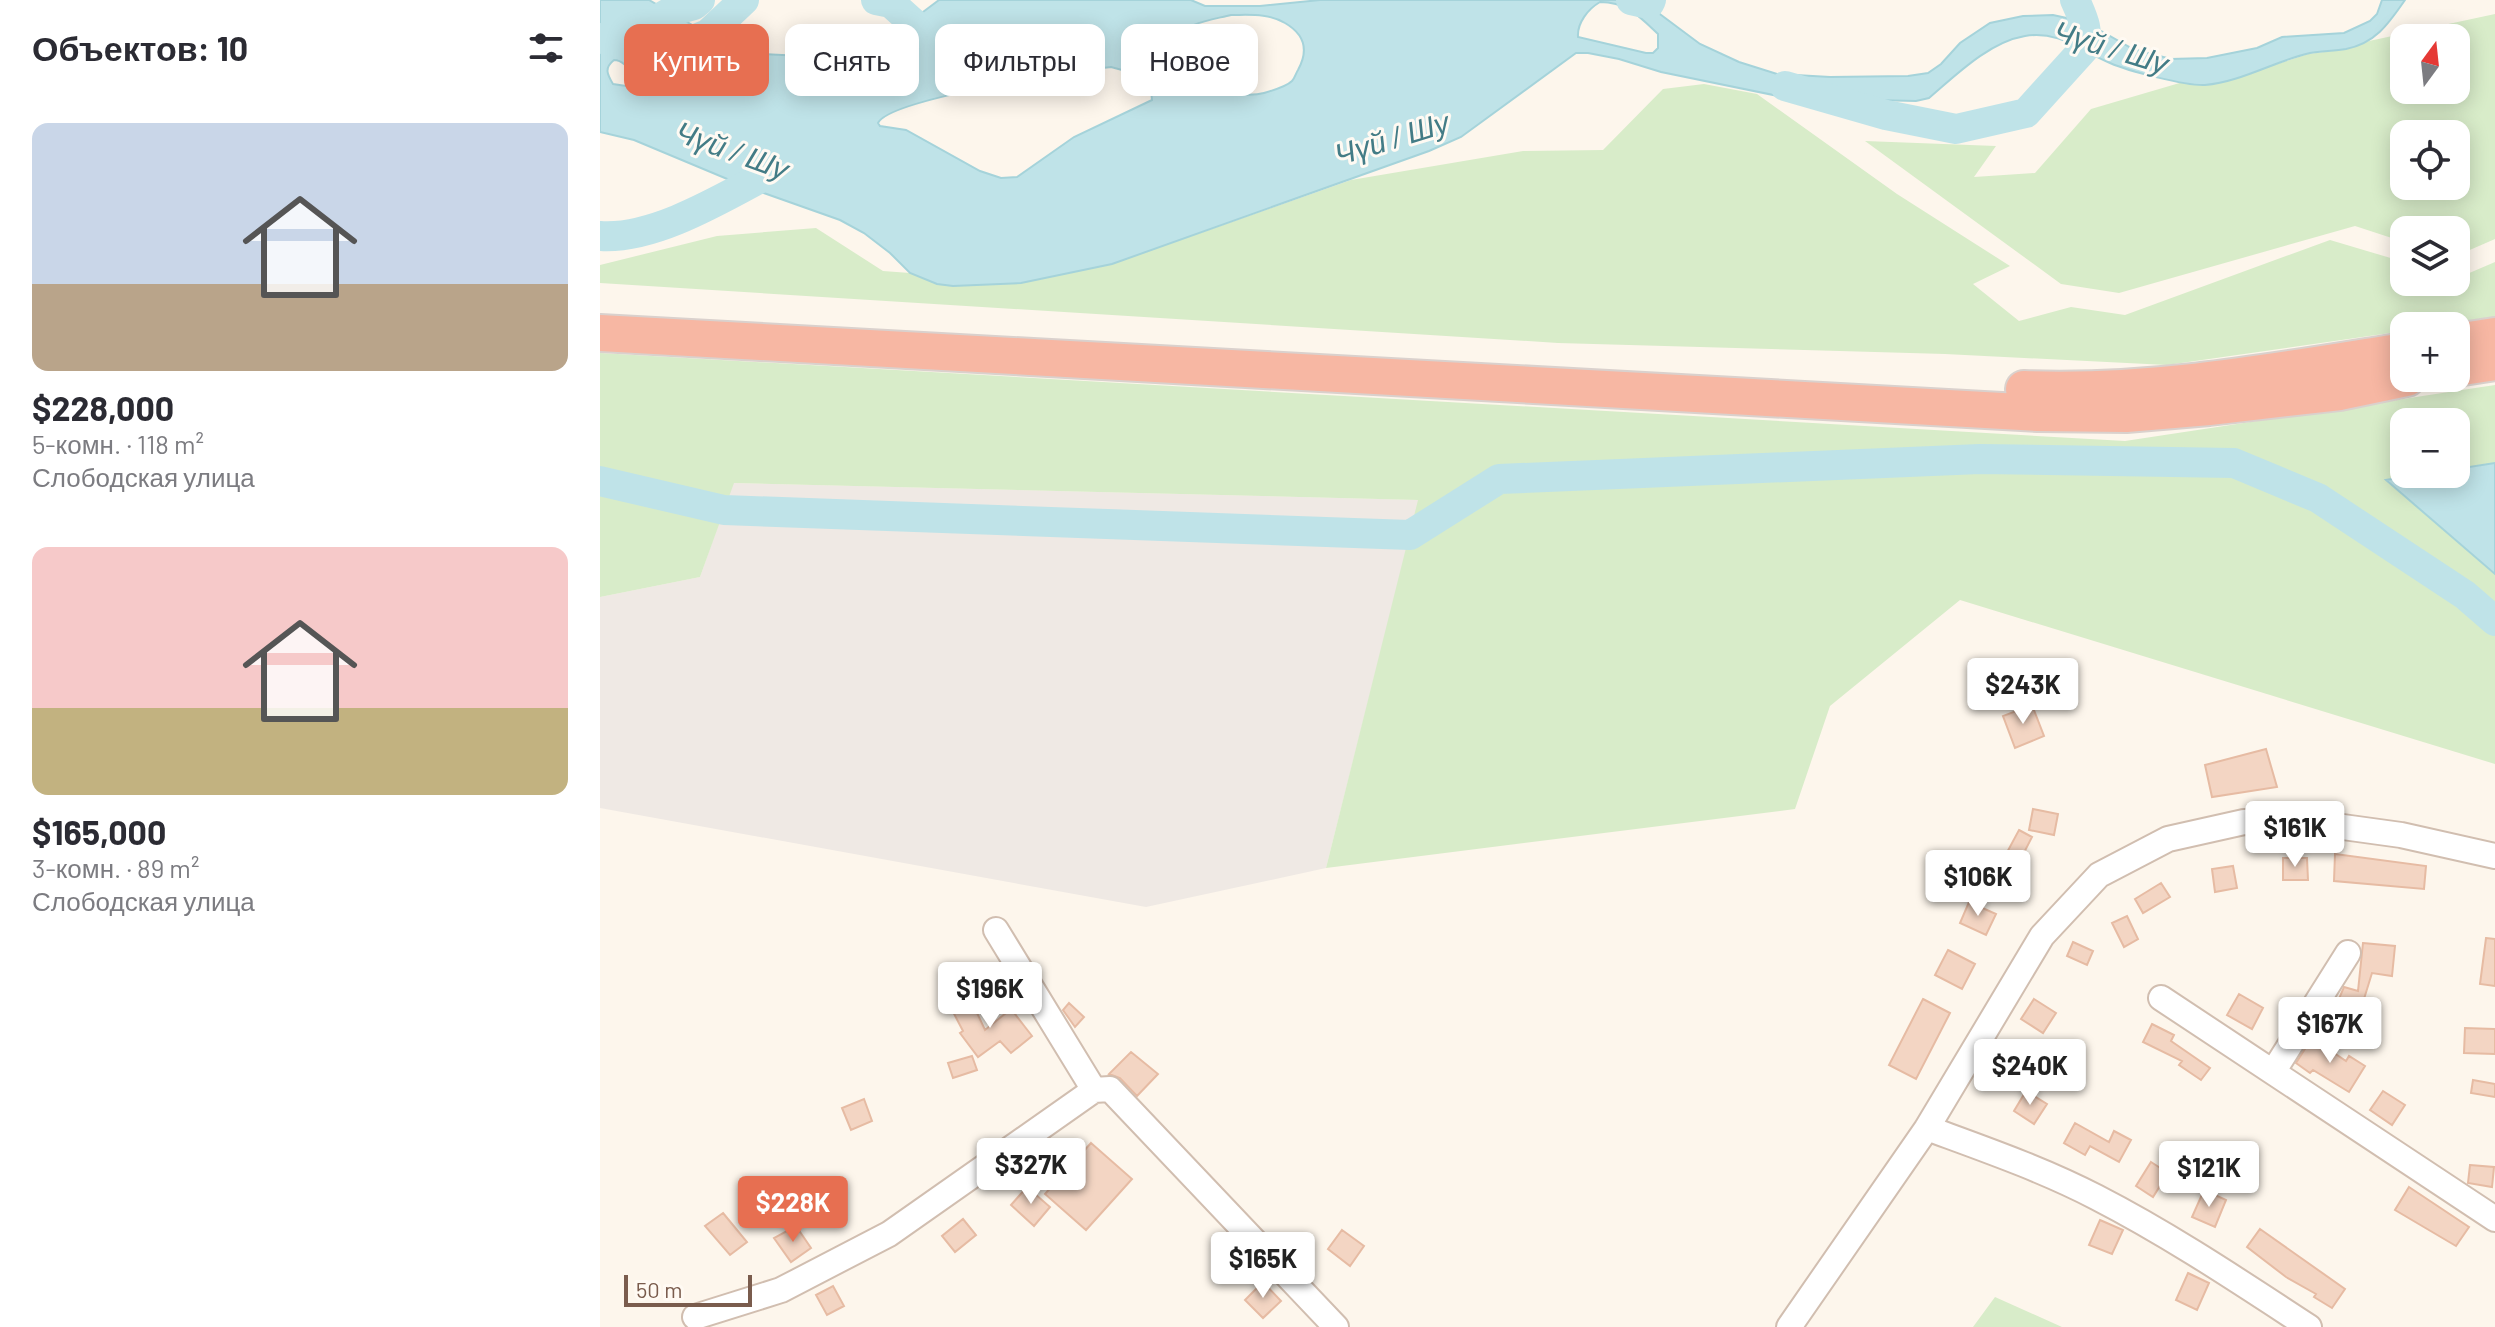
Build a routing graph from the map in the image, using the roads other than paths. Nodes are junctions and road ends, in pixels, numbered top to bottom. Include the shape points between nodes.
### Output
1 (600, 309) edge
2 (600, 333) edge
3 (2495, 336) edge
4 (2470, 340) edge
5 (2390, 353) edge
6 (2495, 362) edge
7 (2470, 366) edge
8 (2390, 382) edge
9 (2495, 856) edge
10 (996, 930) dead end
11 (2348, 953) dead end
12 (2161, 998) dead end
13 (2273, 1072) junction
14 (1094, 1090) junction
15 (1927, 1128) junction
16 (2495, 1219) edge
17 (695, 1317) dead end
18 (1336, 1327) edge
19 (1789, 1327) edge
20 (2309, 1327) edge

1 - 5 highway via 1519,366 2030,389 2218,381
2 - 8 highway via 2038,413 2126,414 2209,407
3 - 4 highway
6 - 7 highway
9 - 15 street via 2314,823 2244,822 2168,839 2099,875 2042,936
10 - 14 street
11 - 13 street
12 - 13 street
13 - 16 street
14 - 17 street via 889,1234 781,1290
14 - 18 street via 1110,1089
15 - 19 street
15 - 20 street via 2097,1197

